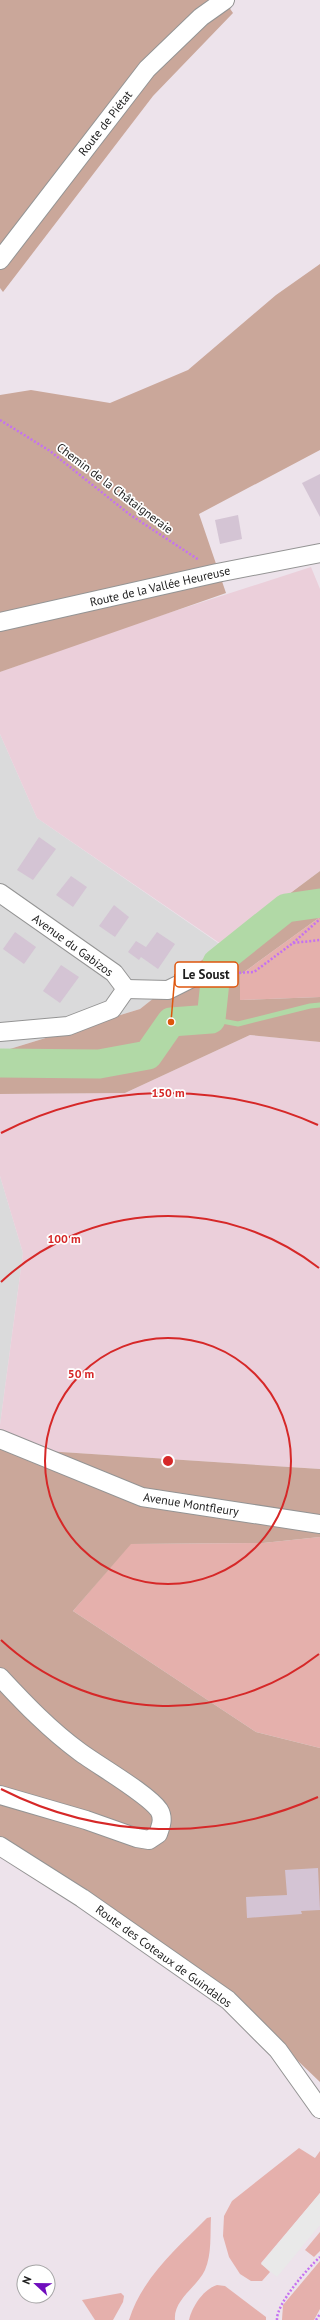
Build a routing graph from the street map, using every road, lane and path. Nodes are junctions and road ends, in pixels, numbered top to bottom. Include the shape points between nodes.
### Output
1 (225, 0) edge
2 (0, 260) edge
3 (0, 420) edge
4 (320, 553) edge
5 (217, 573) junction
6 (0, 622) edge
7 (0, 893) edge
8 (320, 919) edge
9 (320, 940) edge
10 (294, 943) junction
11 (198, 975) joint
12 (126, 989) junction
13 (0, 1032) edge
14 (0, 1439) edge
15 (320, 1524) edge
16 (0, 1677) edge
17 (0, 1795) edge
18 (0, 1846) edge
19 (320, 2109) edge
20 (320, 2257) edge
21 (320, 2314) edge
22 (277, 2320) edge
23 (316, 2320) edge

1 - 2 street, Route de Piétat via 201,17 147,69
3 - 5 path, Chemin de la Châtaigneraie via 50,451 129,514
4 - 5 street, Route de la Vallée Heureuse
5 - 6 street, Route de la Vallée Heureuse
7 - 12 street, Avenue du Gabizos via 114,973
8 - 10 path
9 - 10 path
10 - 11 path via 254,972
11 - 12 street via 168,990
12 - 13 street via 112,1008 68,1026
14 - 15 street, Avenue Montfleury via 142,1497
16 - 17 street via 41,1720 79,1751 150,1801 160,1811 162,1822 158,1834 149,1840 136,1838 86,1820
18 - 19 street, Route des Coteaux de Guindalos via 82,1898 228,2000 278,2050
20 - 22 path via 281,2304
21 - 23 path

